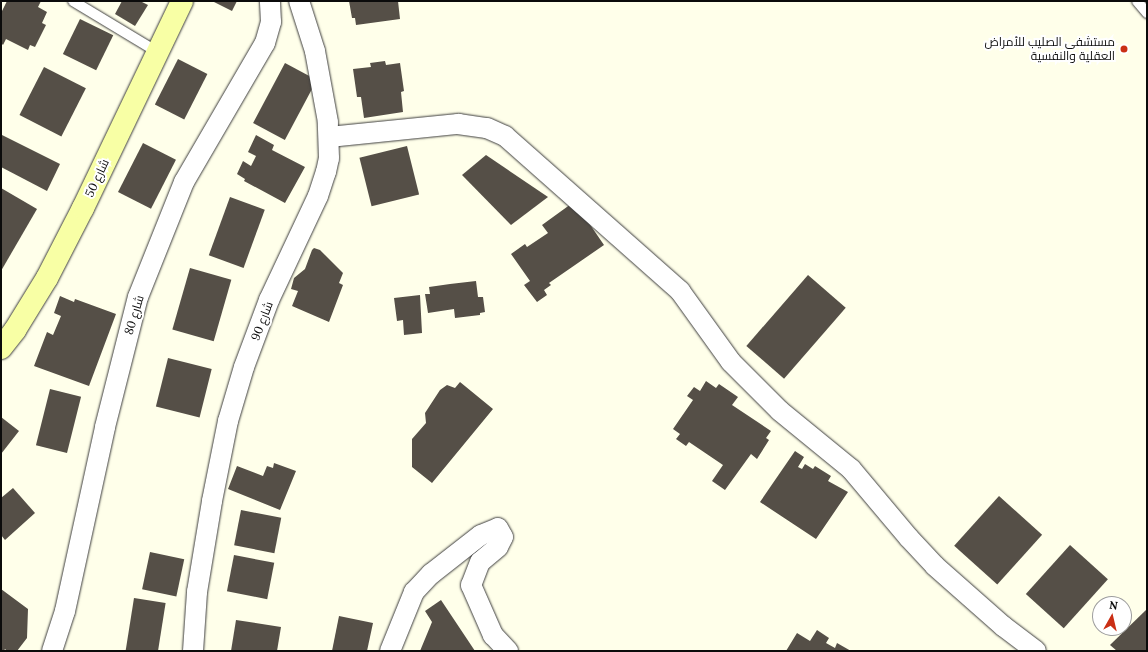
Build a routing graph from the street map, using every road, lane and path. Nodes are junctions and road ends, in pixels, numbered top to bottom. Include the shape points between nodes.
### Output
1 (73, 1) edge
2 (182, 1) edge
3 (270, 1) edge
4 (299, 1) edge
5 (1137, 1) edge
6 (1147, 13) edge
7 (156, 51) junction
8 (329, 137) junction
9 (1, 348) edge
10 (52, 651) edge
11 (193, 651) edge
12 (390, 651) edge
13 (508, 651) edge
14 (1036, 651) edge

1 - 7 lane
2 - 7 street, شارع 50
3 - 10 street, شارع 80 via 271,22 266,43 184,182 138,297 105,427 65,611
4 - 8 street, شارع 90 via 315,51
5 - 6 lane
7 - 9 street, شارع 50 via 83,208 47,278
8 - 11 street, شارع 90 via 329,158 320,190 269,300 244,367 228,421 197,592
8 - 14 street via 458,124 487,128 505,136 680,291 731,362 780,411 851,469 935,566 1003,626
12 - 13 street via 414,592 431,574 481,535 498,528 503,537 498,546 480,562 471,585 493,635

